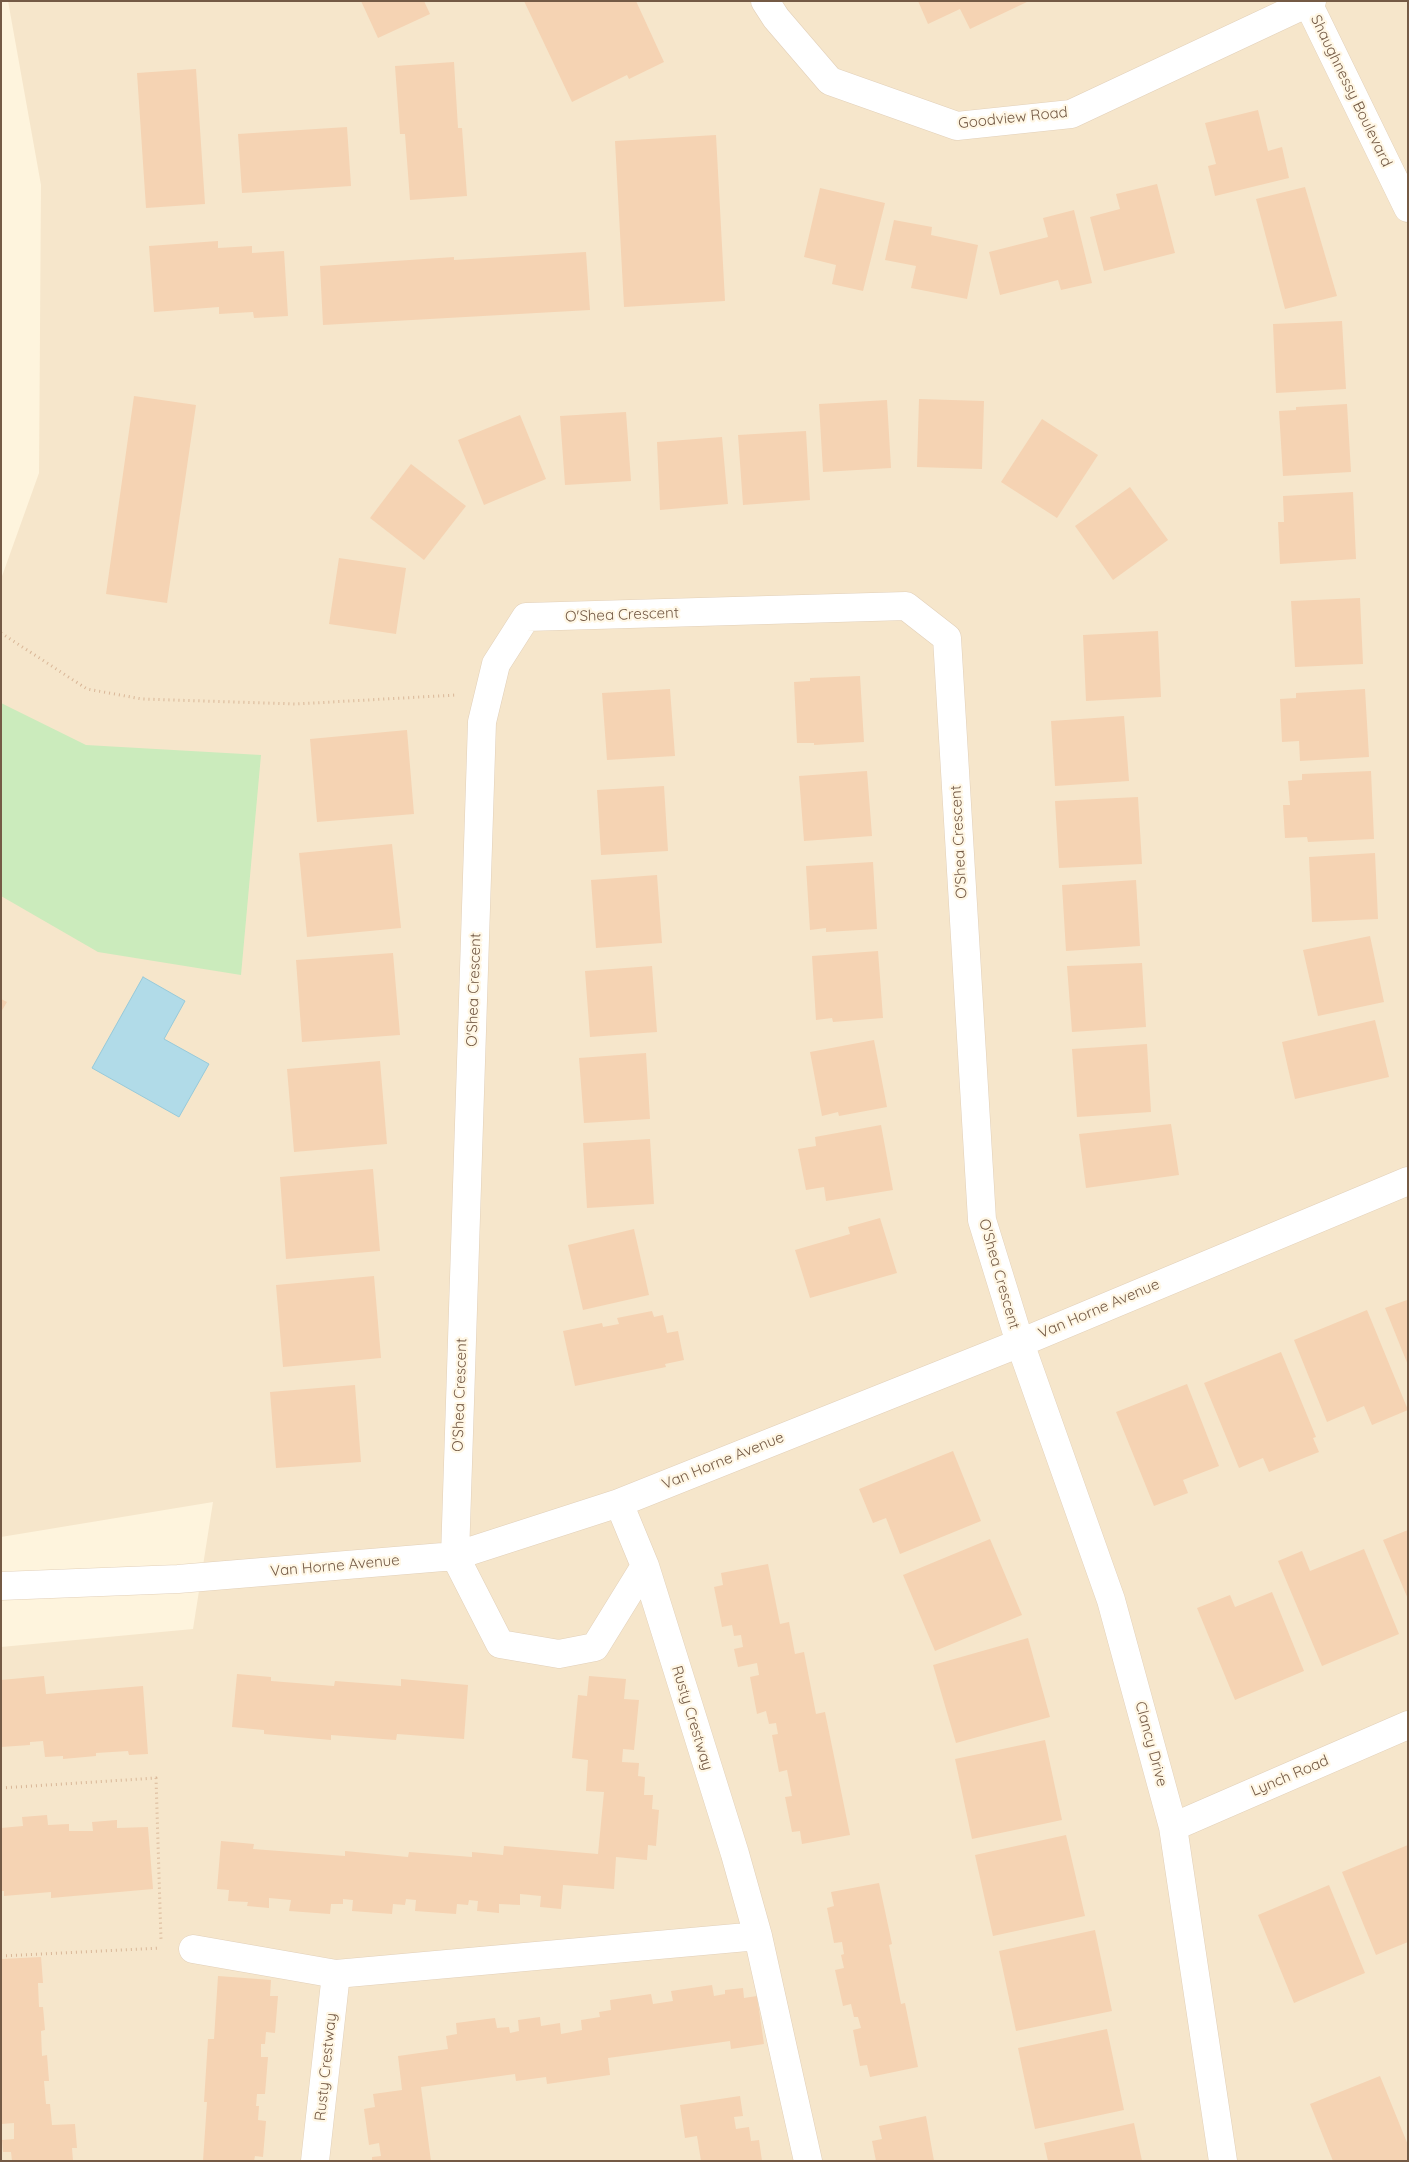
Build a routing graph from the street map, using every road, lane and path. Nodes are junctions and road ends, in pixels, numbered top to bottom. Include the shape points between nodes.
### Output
1 (765, 1) edge
2 (1309, 2) edge
3 (1408, 208) edge
4 (1, 633) edge
5 (489, 693) junction
6 (1408, 1181) edge
7 (1020, 1342) junction
8 (619, 1503) junction
9 (455, 1556) junction
10 (645, 1566) junction
11 (1, 1586) edge
12 (1408, 1725) edge
13 (1, 1788) edge
14 (1173, 1827) junction
15 (758, 1936) junction
16 (193, 1949) dead end
17 (1, 1956) edge
18 (336, 1974) junction
19 (315, 2161) edge
20 (808, 2161) edge
21 (1223, 2161) edge

1 - 2 street, Goodview Road via 830,81 957,126 1071,114
2 - 3 street, Shaughnessy Boulevard
4 - 5 path via 87,689 142,698 296,704
5 - 7 street, O'Shea Crescent via 496,664 526,617 906,606 947,638 982,1220
5 - 9 street, O'Shea Crescent via 482,722
6 - 7 street, Van Horne Avenue
7 - 8 street, Van Horne Avenue
7 - 14 street, Clancy Drive via 1111,1600
8 - 9 street, Van Horne Avenue
8 - 10 street, Rusty Crestway
9 - 10 street via 500,1644 559,1654 595,1647
9 - 11 street, Van Horne Avenue via 178,1579
10 - 15 street, Rusty Crestway
12 - 14 street, Lynch Road
13 - 17 path via 156,1778 161,1948
14 - 21 street, Clancy Drive
15 - 18 street
15 - 20 street, Rusty Crestway
16 - 18 street
18 - 19 street, Rusty Crestway

